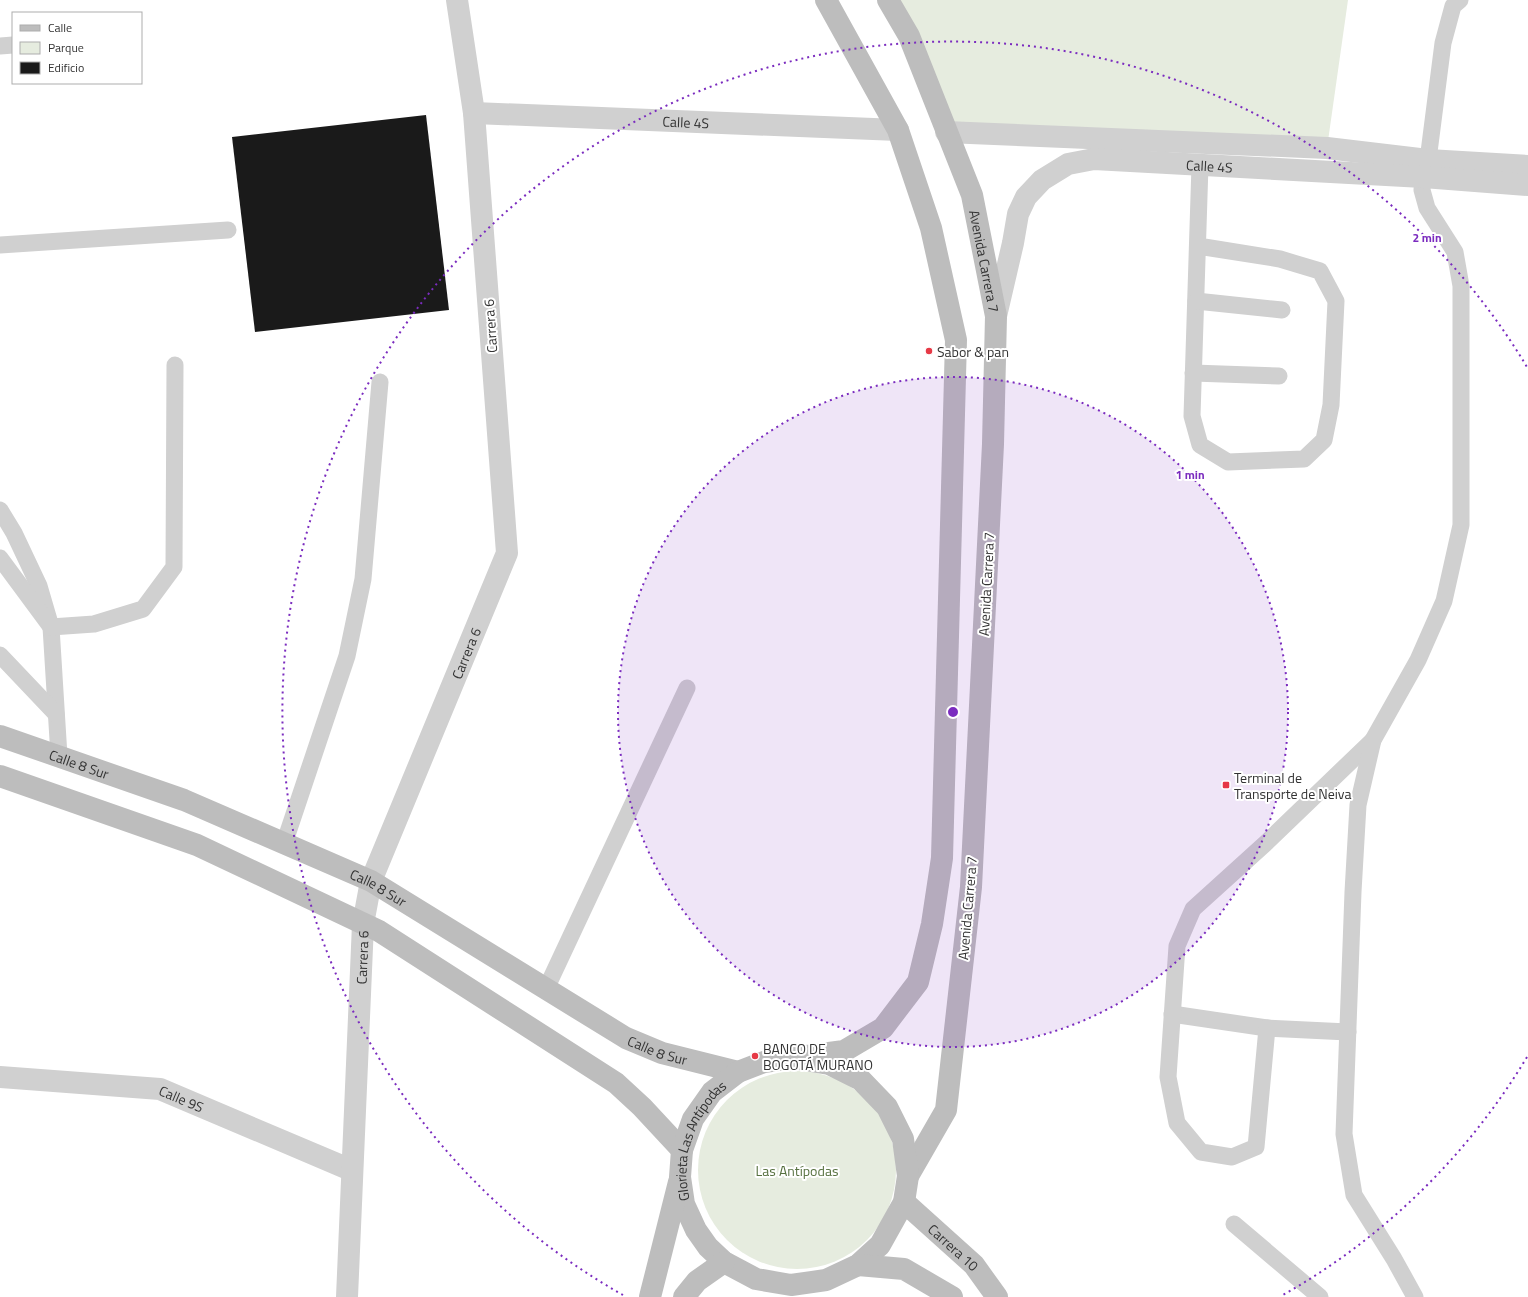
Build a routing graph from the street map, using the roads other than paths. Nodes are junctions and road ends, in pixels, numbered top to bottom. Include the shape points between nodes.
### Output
1 (457, 0) edge
2 (826, 0) edge
3 (888, 0) edge
4 (1460, 0) edge
5 (12, 45) edge
6 (0, 46) edge
7 (474, 113) junction
8 (898, 130) junction
9 (946, 132) junction
10 (1200, 165) junction
11 (1528, 166) edge
12 (1425, 169) junction
13 (1528, 185) edge
14 (228, 230) dead end
15 (0, 245) edge
16 (1198, 246) junction
17 (1196, 301) junction
18 (1282, 310) dead end
19 (996, 316) junction
20 (175, 365) dead end
21 (1193, 373) junction
22 (1279, 376) dead end
23 (380, 382) dead end
24 (0, 510) edge
25 (0, 558) edge
26 (51, 627) junction
27 (0, 655) edge
28 (687, 688) dead end
29 (56, 714) junction
30 (0, 736) edge
31 (1373, 740) junction
32 (59, 756) junction
33 (0, 776) edge
34 (284, 844) junction
35 (371, 881) junction
36 (363, 924) junction
37 (546, 989) junction
38 (1172, 1014) junction
39 (1267, 1028) junction
40 (1348, 1032) junction
41 (792, 1058) junction
42 (738, 1072) junction
43 (0, 1077) edge
44 (682, 1150) junction
45 (351, 1170) junction
46 (908, 1176) junction
47 (680, 1177) junction
48 (904, 1202) junction
49 (1234, 1224) dead end
50 (724, 1262) junction
51 (858, 1265) junction
52 (347, 1297) edge
53 (650, 1297) edge
54 (684, 1297) edge
55 (952, 1297) edge
56 (997, 1297) edge
57 (1320, 1297) edge
58 (1415, 1297) edge

1 - 7 street, Carrera 6
2 - 8 main road, Avenida Carrera 7
3 - 9 main road, Avenida Carrera 7 via 909,36
4 - 12 lane via 1453,6 1443,43
5 - 6 lane
7 - 8 street, Calle 4S
7 - 35 street, Carrera 6 via 507,553
8 - 41 main road, Avenida Carrera 7 via 931,228 956,340 942,858 932,924 918,982 883,1028 844,1051
9 - 12 street, Calle 4S via 1326,148
9 - 19 main road, Avenida Carrera 7 via 972,195
10 - 12 street, Calle 4S
10 - 16 lane
10 - 19 street, Calle 4S via 1094,159 1068,164 1042,180 1026,197 1018,214
11 - 12 street, Calle 4S
12 - 13 street, Calle 4S
12 - 31 lane via 1422,190 1428,208 1455,252 1462,286 1460,525 1444,601 1418,660
14 - 15 lane
16 - 17 lane
16 - 21 lane via 1280,259 1320,271 1336,301 1331,405 1324,440 1304,459 1228,462 1200,445 1192,416
17 - 18 lane
17 - 21 lane
19 - 46 main road, Avenida Carrera 7 via 993,444 971,887 946,1110
20 - 26 lane via 174,568 143,609 94,624
21 - 22 lane
23 - 34 lane via 363,579 347,656
24 - 26 lane via 39,586
25 - 26 lane
26 - 29 lane
27 - 29 lane
28 - 37 lane
29 - 32 lane
30 - 32 main road, Calle 8 Sur
31 - 38 lane via 1193,909 1177,946
31 - 40 lane via 1358,805
32 - 34 main road, Calle 8 Sur via 184,800
33 - 36 main road via 197,845
34 - 35 main road, Calle 8 Sur
35 - 36 street, Carrera 6
35 - 37 main road, Calle 8 Sur
36 - 44 main road via 379,931 616,1083
36 - 45 street, Carrera 6
37 - 42 main road, Calle 8 Sur via 626,1038 662,1053
38 - 39 lane
38 - 39 lane via 1168,1078 1177,1123 1201,1152 1232,1157 1256,1147
39 - 40 lane
40 - 58 lane via 1344,1134 1354,1195
41 - 42 main road, Glorieta Las Antípodas via 764,1062
41 - 46 main road, Glorieta Las Antípodas via 829,1064 861,1080 887,1107 903,1140
42 - 44 main road, Glorieta Las Antípodas via 712,1092 693,1119
43 - 45 street, Calle 9S via 160,1089
44 - 47 main road, Glorieta Las Antípodas
45 - 52 street, Carrera 6
46 - 48 main road, Glorieta Las Antípodas
47 - 50 main road, Glorieta Las Antípodas via 684,1204 696,1230 708,1247
47 - 53 main road
48 - 51 main road, Glorieta Las Antípodas via 880,1246
48 - 56 main road, Carrera 10 via 974,1265
49 - 57 lane
50 - 51 main road, Glorieta Las Antípodas via 756,1279 791,1285 826,1280
50 - 54 main road via 696,1281
51 - 55 main road via 904,1269

